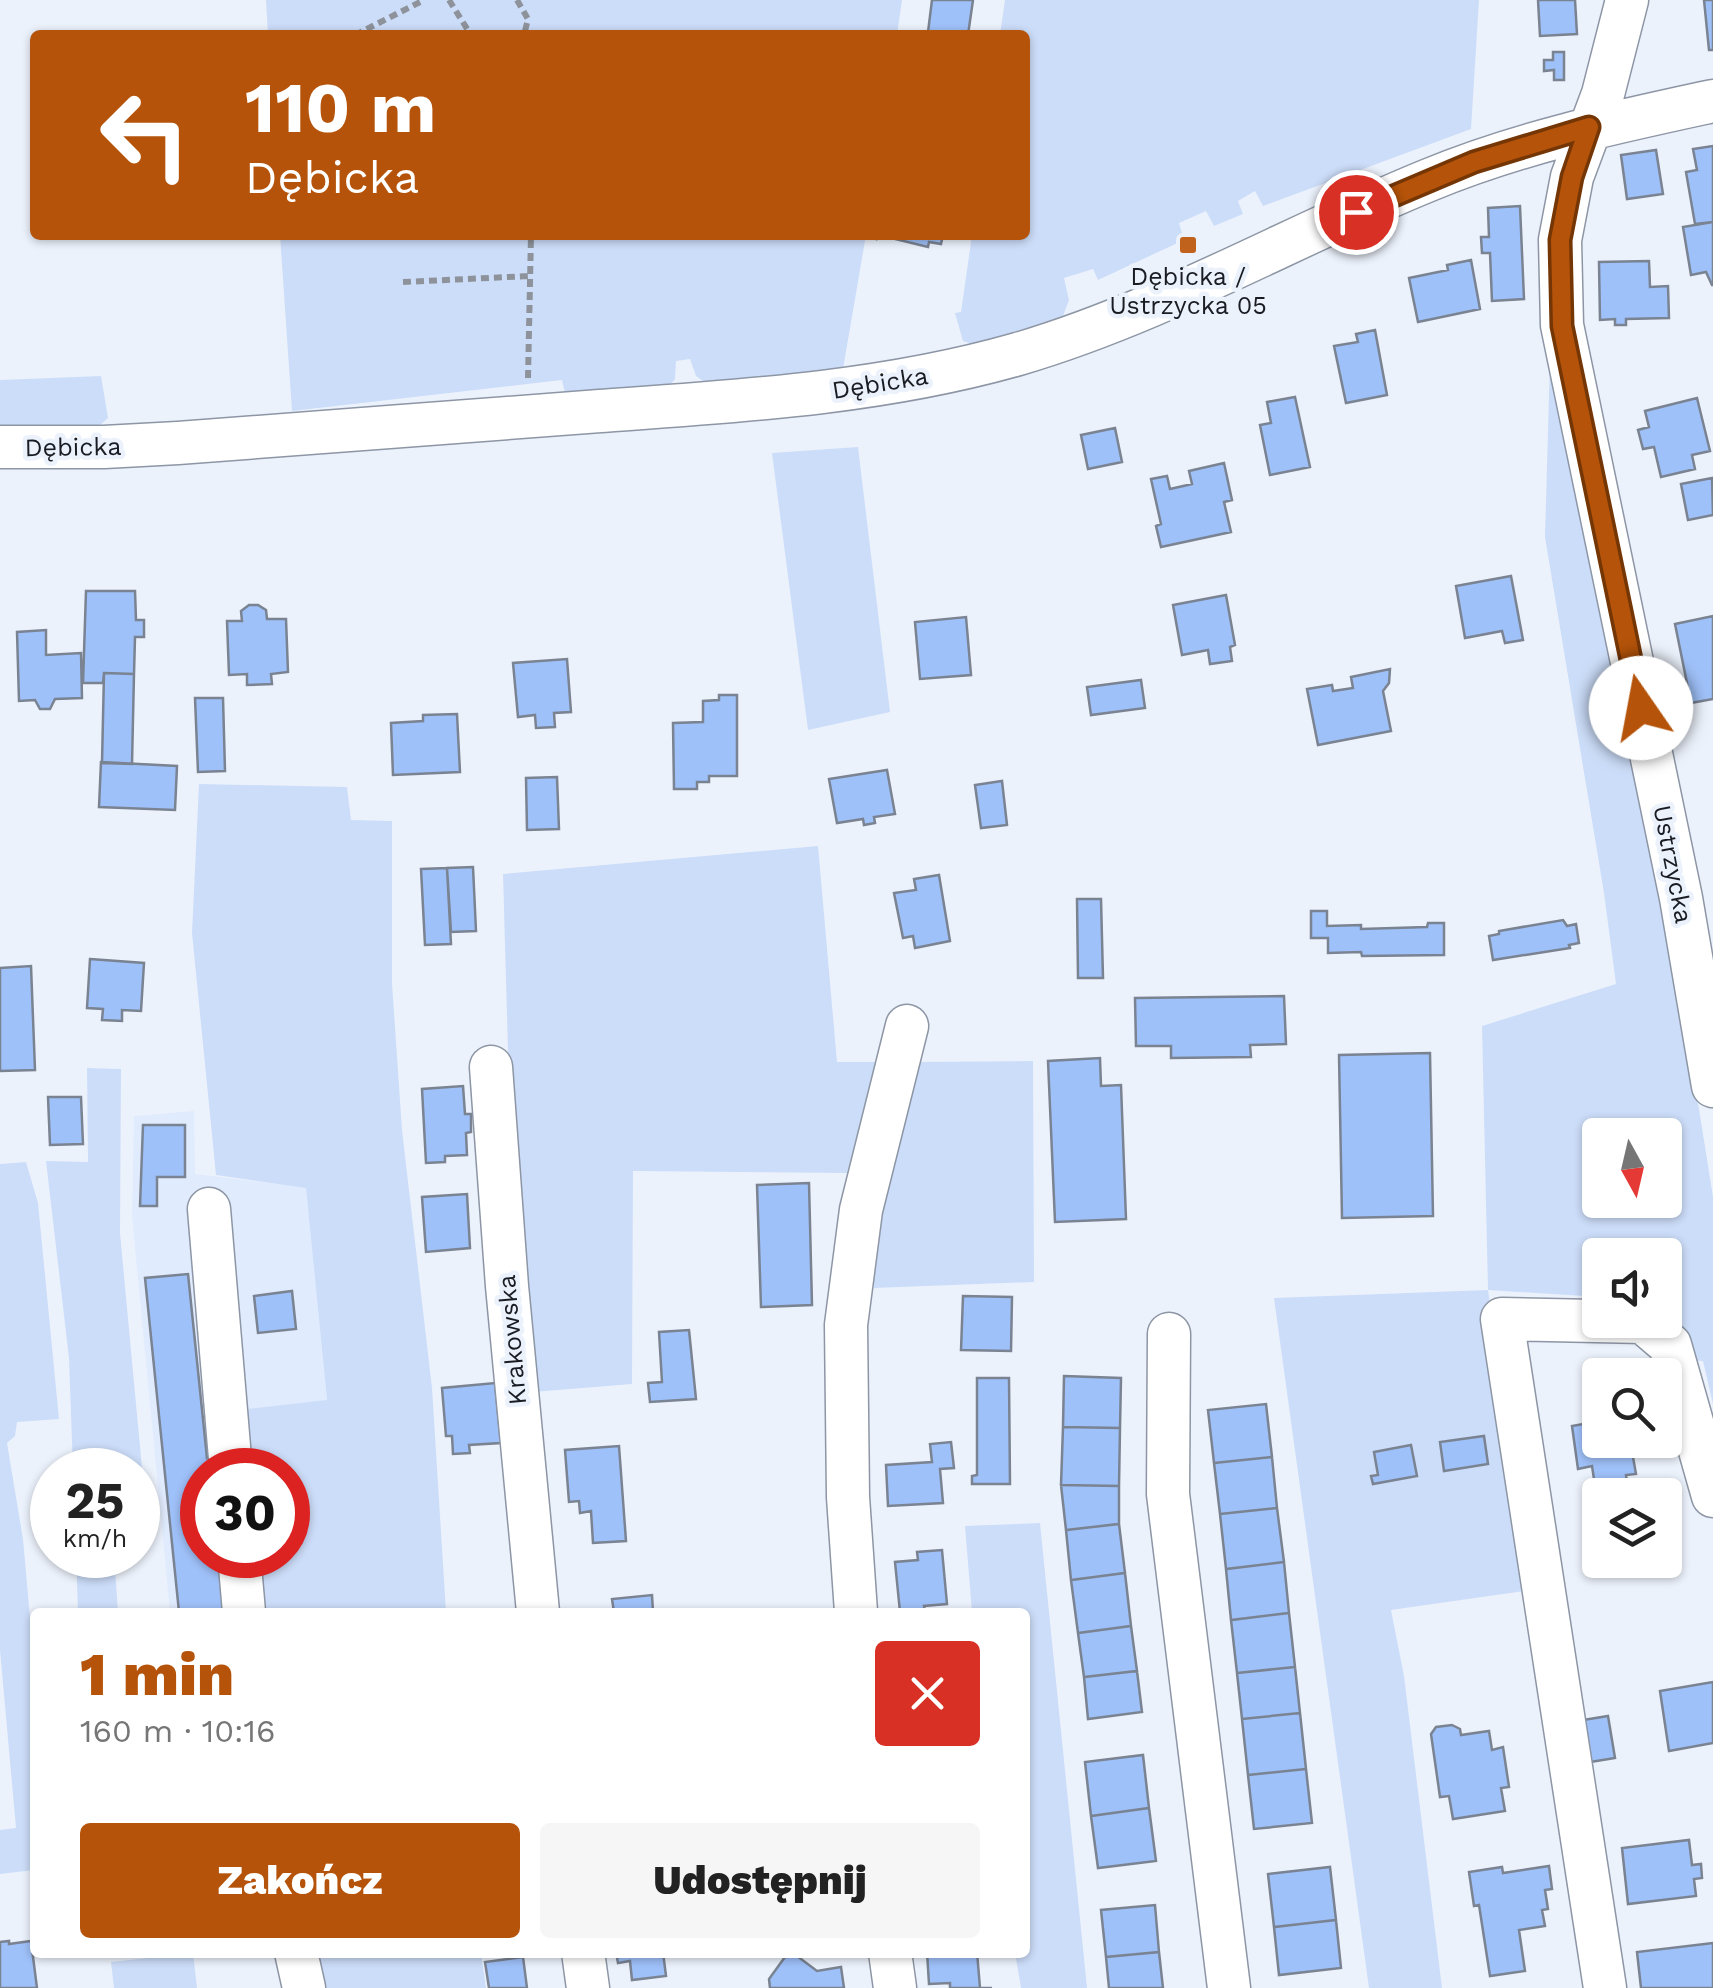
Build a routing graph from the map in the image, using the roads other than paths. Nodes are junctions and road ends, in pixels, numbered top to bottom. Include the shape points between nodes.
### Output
1 (1627, 0) edge
2 (1713, 101) edge
3 (1589, 127) junction
4 (0, 448) edge
5 (907, 1026) dead end
6 (491, 1067) dead end
7 (1713, 1086) edge
8 (209, 1209) dead end
9 (1168, 1334) dead end
10 (230, 1448) edge
11 (1713, 1496) edge
12 (240, 1578) edge
13 (244, 1608) edge
14 (538, 1608) edge
15 (856, 1608) edge
16 (297, 1958) edge
17 (584, 1958) edge
18 (891, 1958) edge
19 (304, 1988) edge
20 (588, 1988) edge
21 (895, 1988) edge
22 (1228, 1988) edge
23 (1606, 1988) edge

1 - 3 street, Ustrzycka
2 - 3 street, Dębicka
3 - 4 street, Dębicka via 1433,178 1080,334 883,385 178,443
3 - 7 street, Ustrzycka via 1560,240 1562,326 1677,879
5 - 15 street via 861,1210 846,1325
6 - 14 street, Krakowska
8 - 10 street
9 - 22 street via 1168,1494
11 - 23 street via 1670,1345 1643,1322 1502,1319
12 - 13 street
16 - 19 street
17 - 20 street
18 - 21 street

